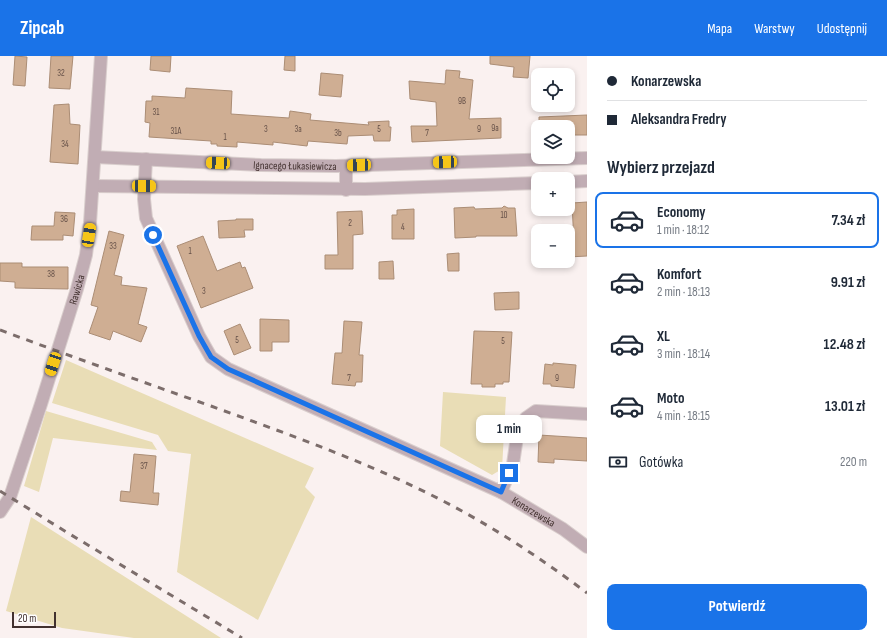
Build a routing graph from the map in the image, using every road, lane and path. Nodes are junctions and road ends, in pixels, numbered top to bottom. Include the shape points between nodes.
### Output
1 (101, 56) edge
2 (95, 157) junction
3 (587, 158) edge
4 (146, 159) junction
5 (346, 166) junction
6 (587, 181) edge
7 (575, 182) edge
8 (531, 183) edge
9 (93, 186) junction
10 (144, 186) junction
11 (346, 190) junction
12 (587, 414) edge
13 (501, 492) junction
14 (0, 512) edge
15 (587, 547) edge

1 - 2 street, Rawicka
2 - 4 street, Ignacego Łukasiewicza
2 - 9 street, Rawicka
3 - 5 street, Ignacego Łukasiewicza
4 - 5 street, Ignacego Łukasiewicza
4 - 10 street
5 - 11 street
6 - 7 street
8 - 11 street
9 - 10 street
9 - 14 street, Rawicka via 86,255 77,289 10,496
10 - 11 street
10 - 13 street, Konarzewska via 146,218 211,357 228,369
12 - 13 street via 536,411 526,418 518,430 513,464
13 - 15 street, Konarzewska via 563,529

